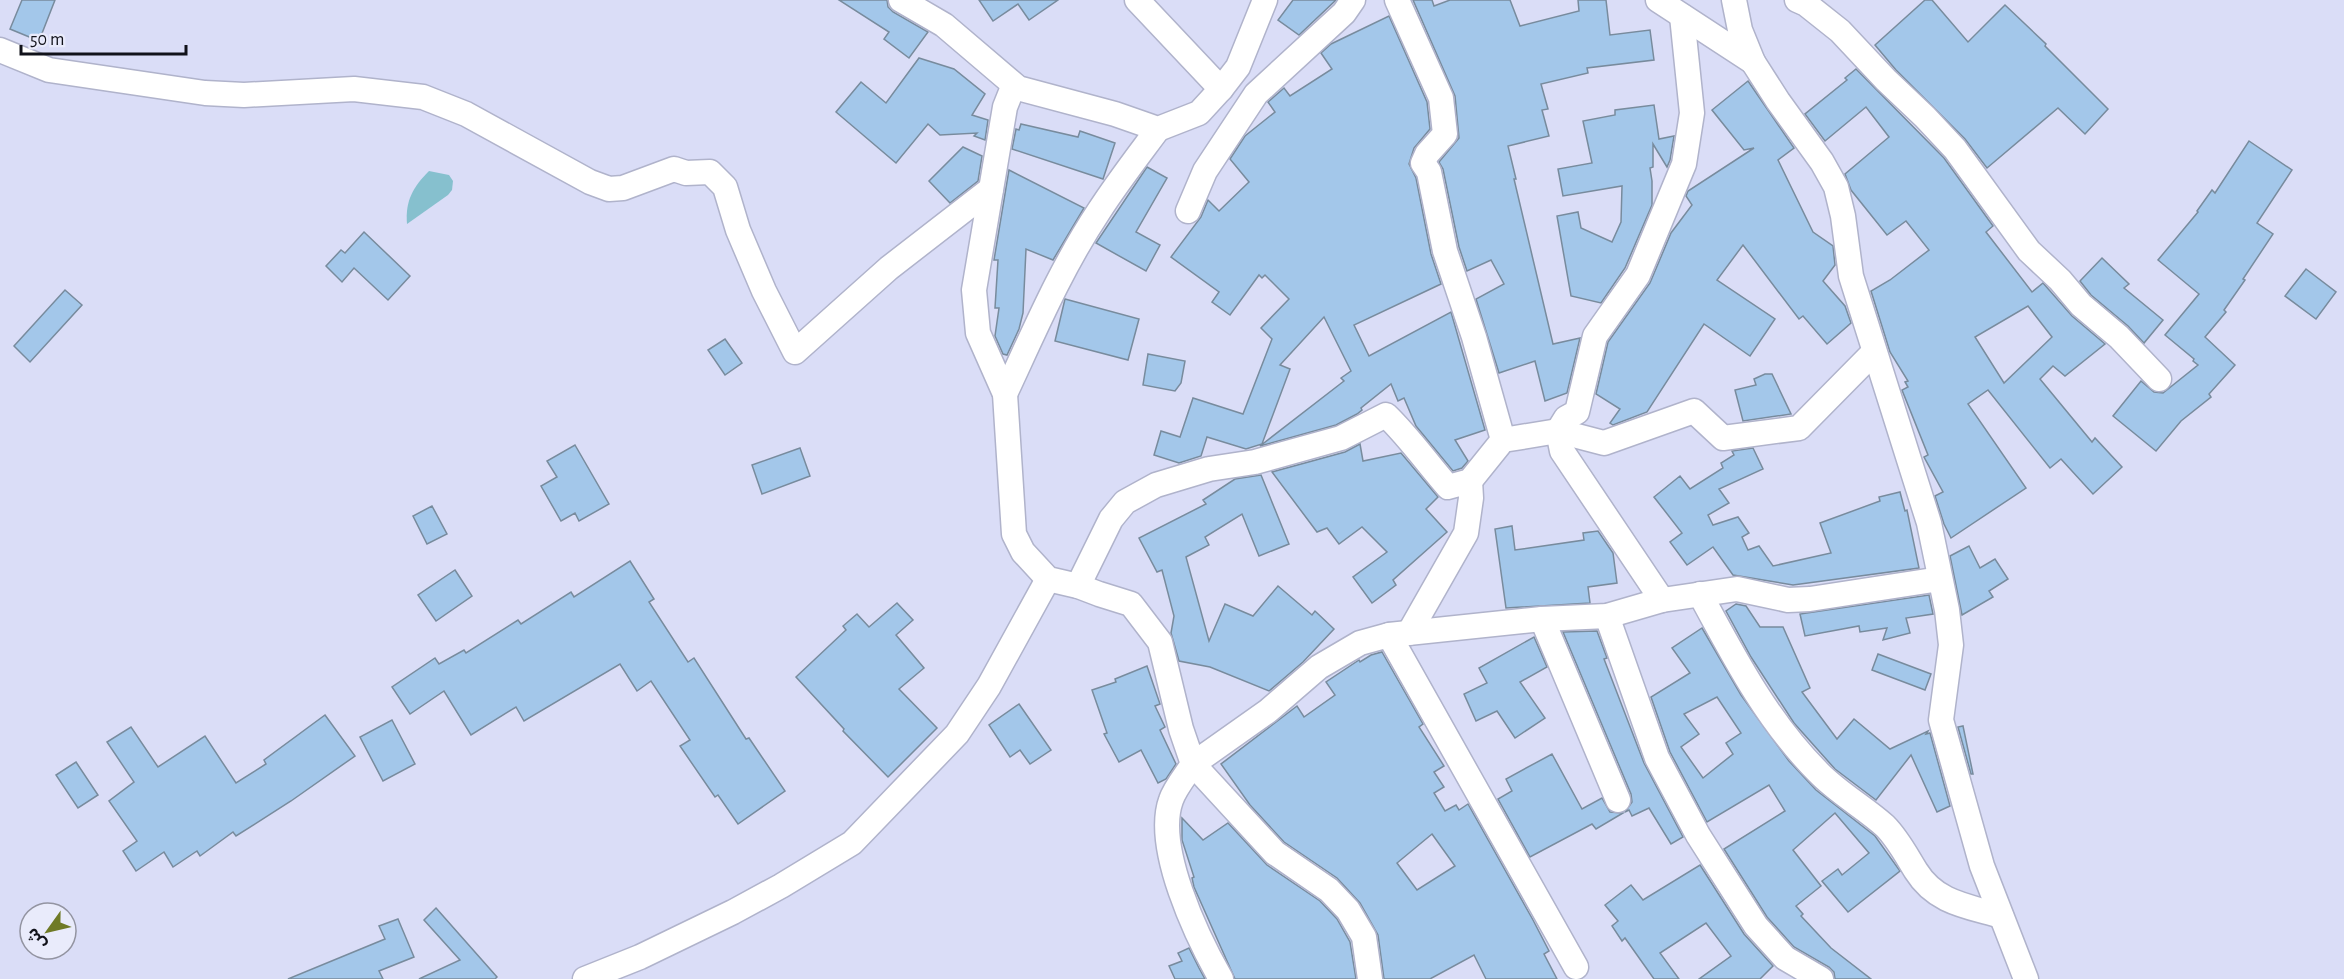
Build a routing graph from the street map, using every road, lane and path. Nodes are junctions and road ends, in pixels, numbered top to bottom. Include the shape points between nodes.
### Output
1 (901, 0) edge
2 (1137, 0) edge
3 (1265, 0) edge
4 (1353, 0) edge
5 (1397, 0) edge
6 (1658, 0) edge
7 (1734, 0) edge
8 (1797, 0) edge
9 (1682, 16) junction
10 (0, 50) edge
11 (1753, 62) junction
12 (1017, 88) junction
13 (1221, 89) junction
14 (1158, 129) junction
15 (991, 189) junction
16 (1188, 212) dead end
17 (1874, 352) junction
18 (2159, 379) dead end
19 (1005, 394) junction
20 (1558, 431) junction
21 (1503, 440) junction
22 (1470, 481) junction
23 (1048, 579) junction
24 (1940, 579) junction
25 (1078, 586) junction
26 (1701, 594) junction
27 (1662, 600) junction
28 (1607, 616) junction
29 (1542, 619) junction
30 (1399, 634) junction
31 (1193, 764) junction
32 (1618, 800) dead end
33 (2001, 916) junction
34 (1576, 967) dead end
35 (585, 979) edge
36 (1221, 979) edge
37 (1370, 979) edge
38 (1821, 979) edge
39 (2026, 979) edge

1 - 12 street via 944,25
2 - 13 street
3 - 13 street via 1238,68
4 - 16 street via 1344,13 1256,94 1205,171
5 - 21 street via 1442,98 1445,134 1423,162 1429,172 1445,250
6 - 9 street
7 - 11 street via 1740,30
8 - 18 street via 1840,31 1925,117 1955,149 2029,251
9 - 11 street
9 - 20 street via 1692,114 1684,164 1638,274 1595,336 1577,412 1566,418
10 - 15 street via 49,70 205,93 354,89 423,97 466,114 609,189 623,188 674,169 686,173 710,171 725,187 738,230 795,352 889,268
11 - 17 street via 1836,187 1851,276
12 - 14 street
12 - 15 street via 1005,107
13 - 14 street via 1199,113
14 - 19 street via 1084,236 1041,313
15 - 19 street via 974,290 978,333
17 - 20 street via 1799,428 1723,438 1694,411 1604,443
17 - 24 street via 1929,523
19 - 23 street via 1014,534 1023,552
20 - 21 street
20 - 27 street via 1562,451
21 - 22 street
22 - 25 street via 1448,487 1409,437 1386,415 1341,438 1255,462 1209,469 1156,485 1125,502 1111,519
22 - 30 street via 1467,533
23 - 25 street
23 - 35 street via 989,686 957,734 852,843 732,912
24 - 26 street via 1810,599 1788,600 1737,589
24 - 33 street via 1951,645 1941,720 1979,855
25 - 31 street via 1131,604 1160,642
26 - 27 street
26 - 33 street via 1782,732 1818,772 1884,826 1931,888 1948,901
27 - 28 street
28 - 29 street
28 - 38 street via 1657,758 1698,835 1756,926 1785,958
29 - 30 street
29 - 32 street
30 - 31 street via 1360,643 1319,667 1268,711
30 - 34 street
31 - 36 street via 1171,800 1167,838 1174,871
31 - 37 street via 1275,853 1329,890 1348,910 1364,937
33 - 39 street

